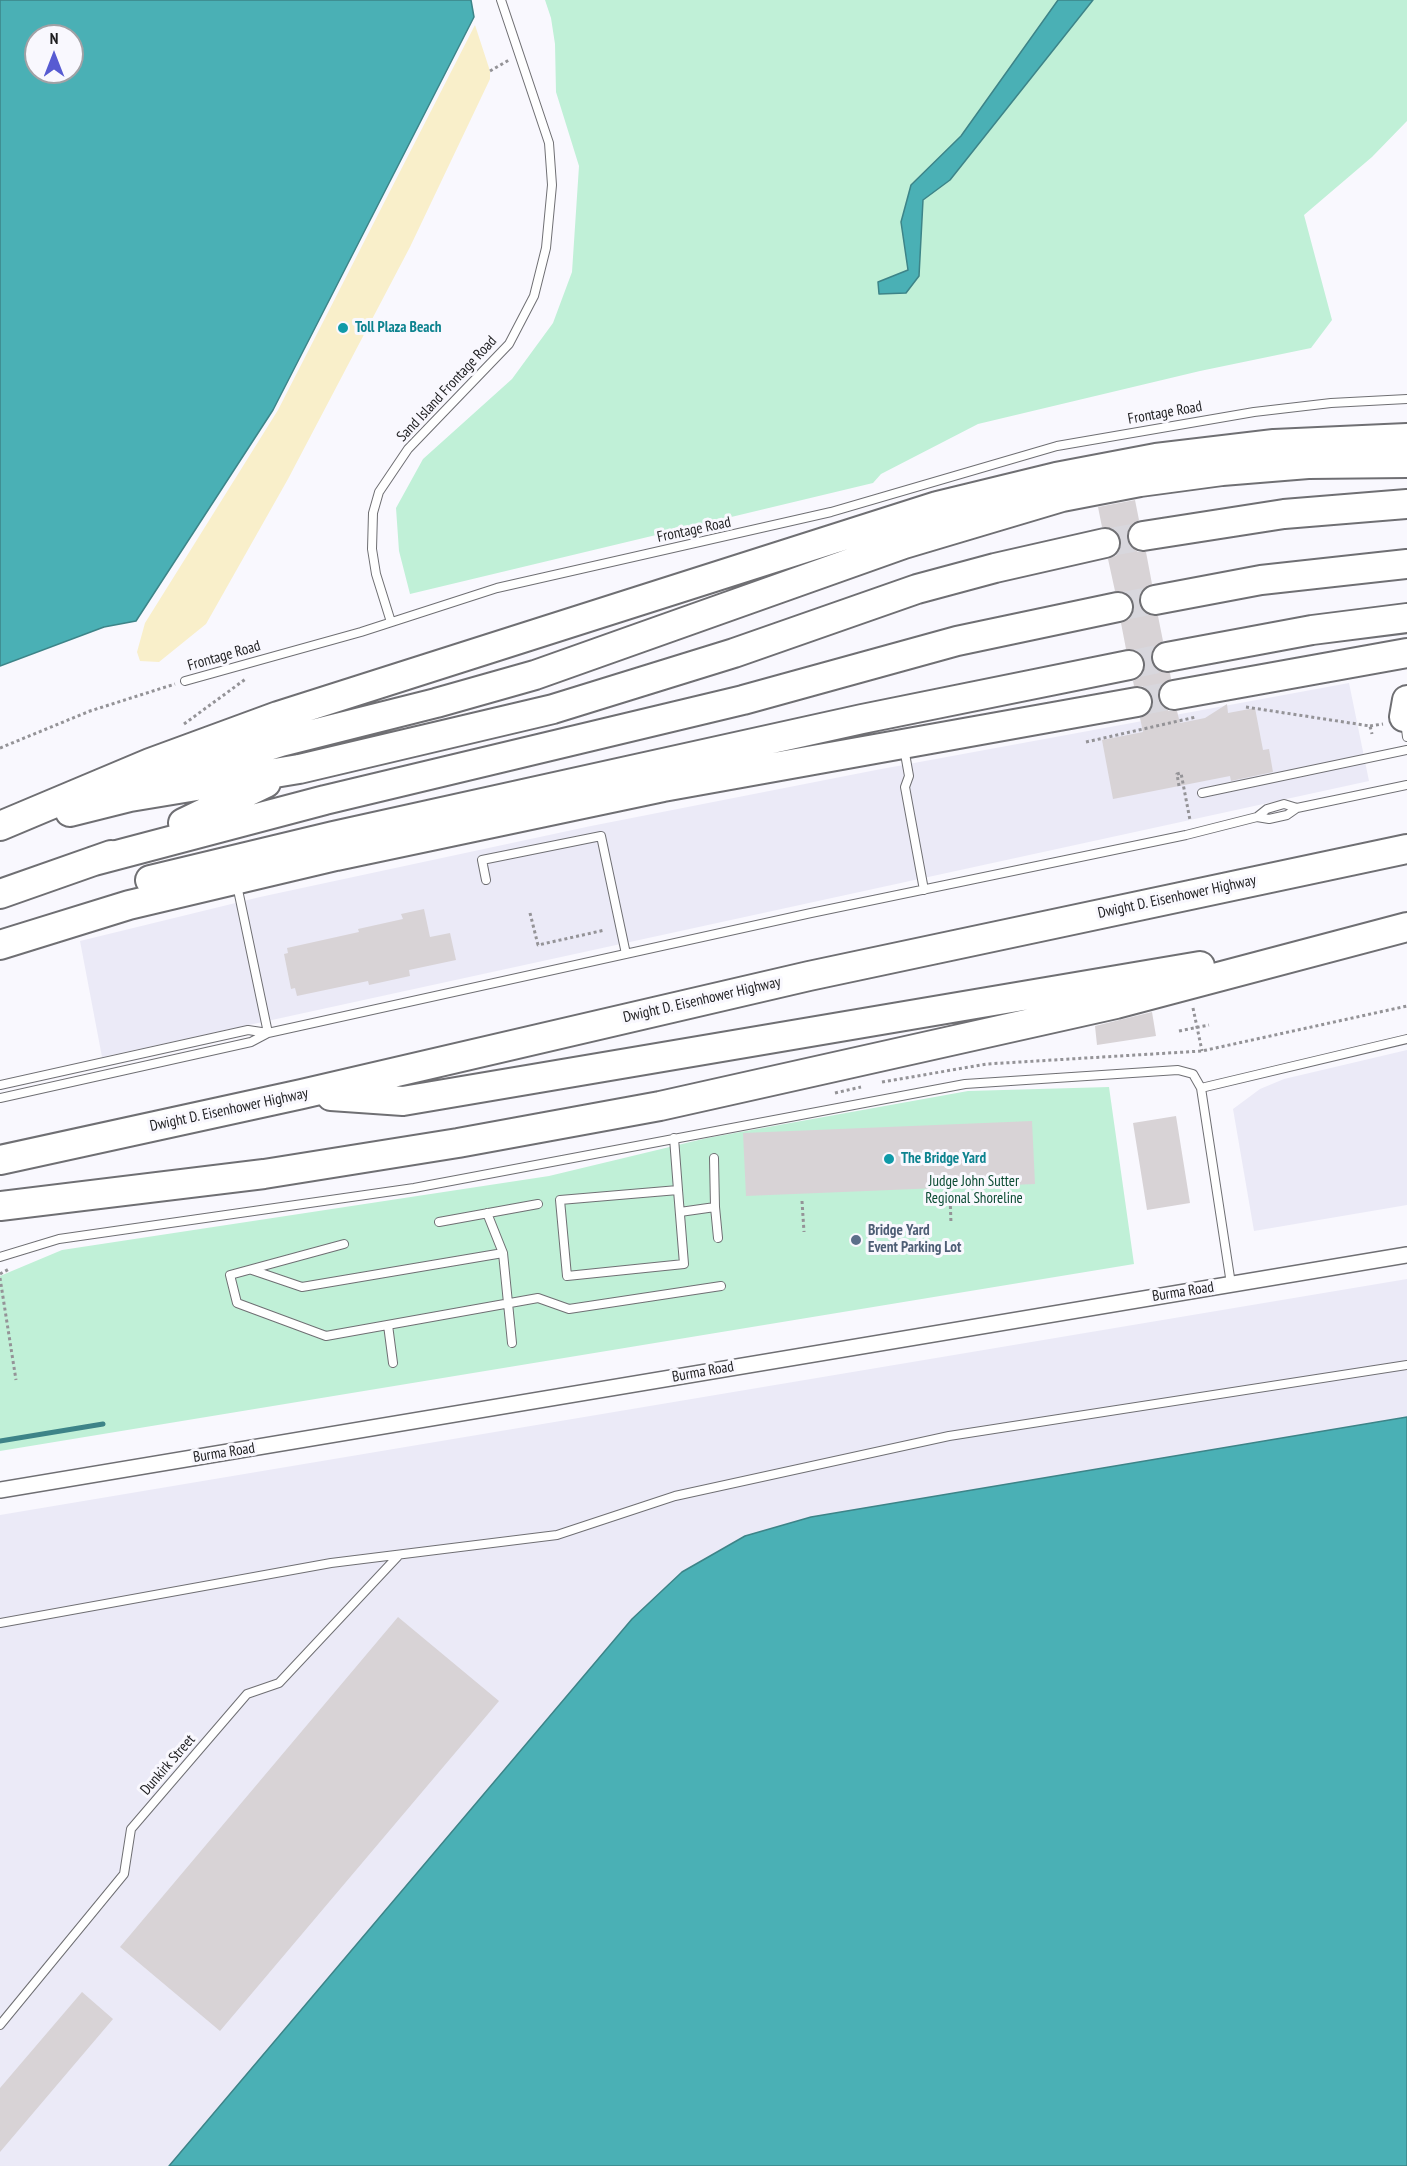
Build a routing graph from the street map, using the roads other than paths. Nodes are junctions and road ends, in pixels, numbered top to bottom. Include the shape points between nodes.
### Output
1 (501, 0) edge
2 (1407, 399) edge
3 (1407, 438) edge
4 (1407, 463) edge
5 (1407, 504) edge
6 (1143, 536) tunnel mouth
7 (1105, 543) tunnel mouth
8 (1407, 564) edge
9 (1155, 600) tunnel mouth
10 (1118, 607) tunnel mouth
11 (1407, 618) edge
12 (391, 622) junction
13 (1407, 653) edge
14 (1167, 657) tunnel mouth
15 (1129, 665) tunnel mouth
16 (185, 681) road end
17 (1174, 695) tunnel mouth
18 (1137, 702) tunnel mouth
19 (903, 745) junction
20 (1407, 750) edge
21 (319, 764) junction
22 (1407, 784) edge
23 (1202, 794) dead end
24 (78, 809) junction
25 (0, 826) edge
26 (0, 840) edge
27 (1407, 849) edge
28 (94, 861) junction
29 (236, 879) junction
30 (486, 880) dead end
31 (924, 890) junction
32 (0, 894) edge
33 (1407, 926) edge
34 (0, 928) edge
35 (0, 945) edge
36 (626, 954) junction
37 (268, 1033) junction
38 (1407, 1039) edge
39 (0, 1085) edge
40 (1201, 1088) junction
41 (302, 1094) junction
42 (0, 1098) edge
43 (674, 1138) junction
44 (714, 1158) dead end
45 (0, 1160) edge
46 (678, 1190) junction
47 (538, 1204) dead end
48 (0, 1206) edge
49 (715, 1207) junction
50 (680, 1212) junction
51 (487, 1213) junction
52 (439, 1222) dead end
53 (718, 1238) dead end
54 (344, 1244) dead end
55 (503, 1253) junction
56 (1407, 1255) edge
57 (0, 1257) edge
58 (251, 1269) junction
59 (1231, 1284) junction
60 (721, 1286) dead end
61 (508, 1303) junction
62 (388, 1325) junction
63 (512, 1343) dead end
64 (393, 1363) dead end
65 (1407, 1365) edge
66 (0, 1490) edge
67 (399, 1555) junction
68 (0, 1623) edge
69 (0, 2025) edge

1 - 12 lane, Sand Island Frontage Road via 540,110 551,154 551,203 544,261 532,302 509,344 408,449 379,492 373,513 372,549
2 - 12 lane, Frontage Road via 1254,412 1057,446 842,510 522,582
3 - 25 highway via 1294,442 1156,458 937,506 239,729
4 - 24 highway via 1308,464 1222,471 1062,497 904,544 535,675 248,751
5 - 6 highway via 1284,514
7 - 21 highway via 917,590 576,702
8 - 9 highway via 1271,579
10 - 28 highway via 957,641 733,702 325,800
11 - 14 highway via 1312,630
12 - 16 lane, Frontage Road
13 - 17 highway
15 - 34 highway via 862,719 291,845 102,894
18 - 19 highway
19 - 29 highway via 643,791
19 - 31 lane via 909,776 905,787
20 - 23 lane
21 - 24 highway
21 - 28 highway via 273,780 137,845
22 - 31 lane via 1297,808 1269,819 1257,817
24 - 26 highway
27 - 41 highway, Dwight D. Eisenhower Highway via 820,973
28 - 32 highway
29 - 35 highway via 129,905
29 - 37 lane
30 - 36 lane via 482,860 601,836
31 - 36 lane
33 - 41 highway via 1272,954 403,1101
33 - 48 highway via 1116,1004 660,1106 276,1172
36 - 37 lane
37 - 39 lane via 248,1030
37 - 42 lane via 251,1042
38 - 40 lane
40 - 43 lane via 1193,1074 1178,1070 965,1084
40 - 59 lane
41 - 45 highway, Dwight D. Eisenhower Highway
43 - 46 lane
43 - 57 lane via 414,1188 59,1239
44 - 49 lane
46 - 50 lane
46 - 50 lane via 560,1200 567,1276 684,1264
47 - 51 lane
49 - 50 lane
49 - 53 lane
51 - 52 lane
51 - 55 lane
54 - 58 lane
55 - 58 lane via 302,1287
55 - 61 lane
56 - 59 street, Burma Road
58 - 62 lane via 230,1275 237,1303 326,1336
59 - 66 street, Burma Road
60 - 61 lane via 569,1309 538,1298
61 - 62 lane
61 - 63 lane
62 - 64 lane
65 - 67 lane via 949,1436 675,1496 557,1535
67 - 68 lane via 331,1563
67 - 69 lane, Dunkirk Street via 279,1683 247,1694 131,1829 124,1874

